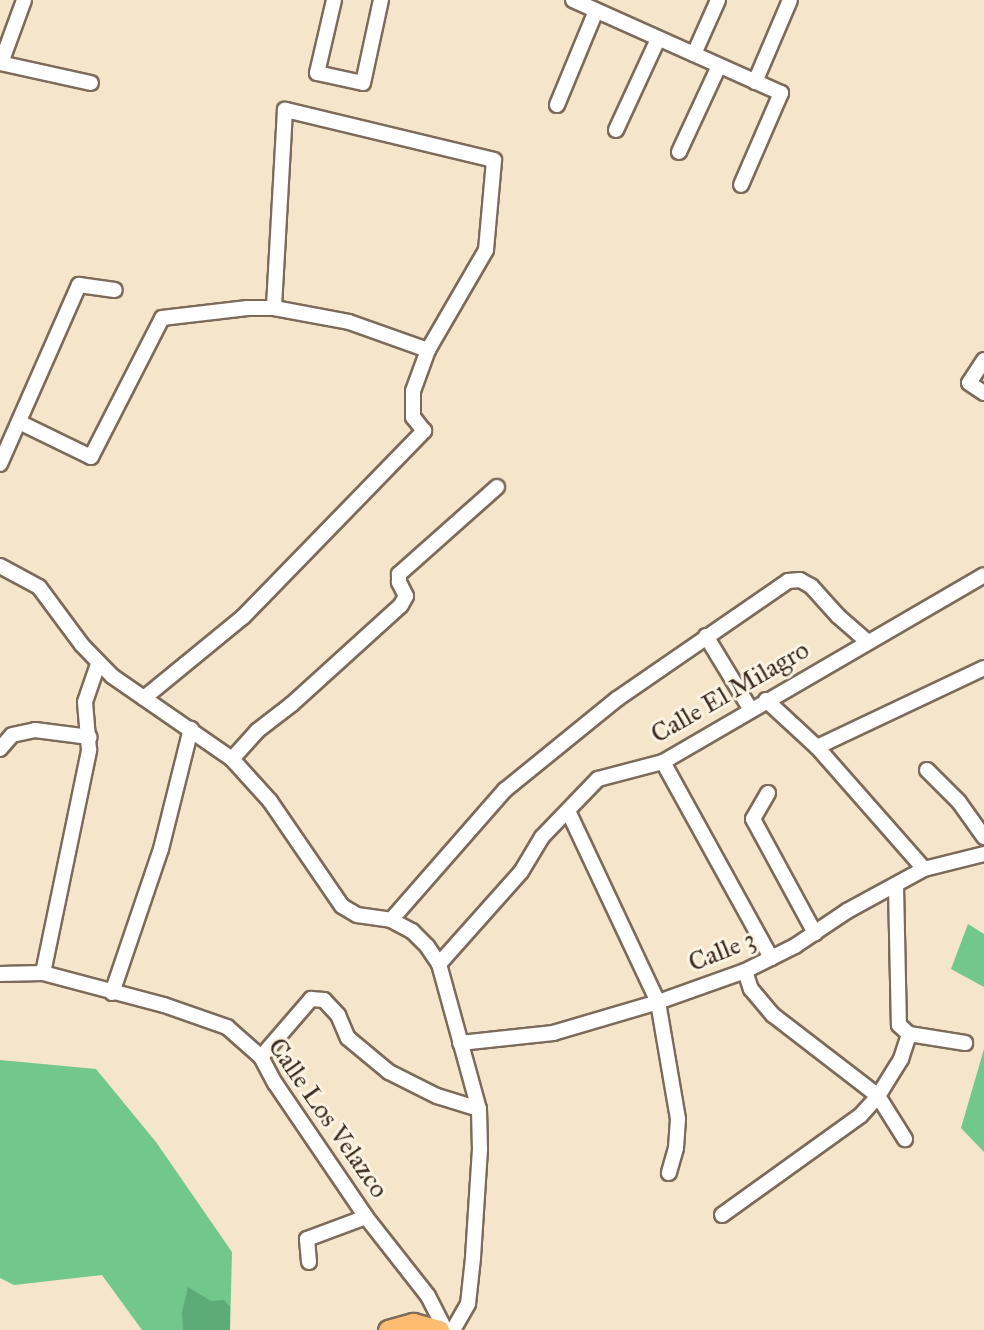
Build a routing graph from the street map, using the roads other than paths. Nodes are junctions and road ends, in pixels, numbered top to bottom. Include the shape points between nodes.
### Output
1 (24, 0) edge
2 (334, 0) edge
3 (381, 0) edge
4 (573, 0) edge
5 (718, 0) edge
6 (790, 0) edge
7 (596, 11) junction
8 (658, 39) junction
9 (694, 54) junction
10 (0, 63) edge
11 (719, 66) junction
12 (755, 82) junction
13 (91, 83) dead end
14 (557, 105) dead end
15 (616, 130) dead end
16 (679, 152) dead end
17 (741, 185) dead end
18 (115, 290) dead end
19 (274, 308) junction
20 (428, 350) junction
21 (984, 360) edge
22 (984, 393) edge
23 (19, 422) junction
24 (0, 464) edge
25 (497, 487) dead end
26 (0, 566) edge
27 (984, 575) edge
28 (706, 636) junction
29 (867, 641) junction
30 (98, 664) junction
31 (984, 668) edge
32 (144, 698) junction
33 (766, 700) junction
34 (751, 710) junction
35 (191, 729) junction
36 (90, 737) junction
37 (817, 747) junction
38 (0, 749) edge
39 (232, 759) junction
40 (663, 762) junction
41 (927, 770) dead end
42 (768, 793) dead end
43 (569, 813) junction
44 (984, 837) edge
45 (984, 854) edge
46 (924, 869) junction
47 (896, 886) junction
48 (391, 920) junction
49 (815, 933) junction
50 (771, 958) junction
51 (439, 964) junction
52 (744, 971) junction
53 (43, 973) junction
54 (0, 974) edge
55 (112, 993) junction
56 (658, 1002) junction
57 (909, 1034) junction
58 (460, 1043) junction
59 (965, 1043) dead end
60 (261, 1056) junction
61 (877, 1096) junction
62 (479, 1108) junction
63 (905, 1139) dead end
64 (669, 1173) dead end
65 (722, 1215) dead end
66 (366, 1217) junction
67 (309, 1262) dead end
68 (388, 1330) edge
69 (439, 1330) edge
70 (445, 1330) edge
71 (453, 1330) edge

1 - 10 street
2 - 3 street via 317,73 363,83
4 - 7 street
5 - 9 street
6 - 12 street
7 - 8 street
7 - 14 street
8 - 9 street
8 - 15 street
9 - 11 street
10 - 13 street
11 - 12 street
11 - 16 street
12 - 17 street via 781,93
18 - 23 street via 79,285
19 - 20 street via 349,322
19 - 20 street via 285,110 494,160 486,250
19 - 23 street via 162,318 91,457
20 - 32 street via 413,391 413,417 424,431 243,617
21 - 22 street via 969,383
23 - 24 street
25 - 39 street via 399,574 406,596 401,606 257,731
26 - 30 street via 39,587
27 - 29 street, Calle El Milagro
28 - 29 street via 796,579 811,586
28 - 34 street
28 - 48 street via 617,699 505,790
29 - 33 street, Calle El Milagro
30 - 32 street
30 - 36 street via 85,702
31 - 37 street
32 - 35 street
33 - 34 street, Calle El Milagro
33 - 37 street
34 - 40 street, Calle El Milagro
35 - 39 street
35 - 55 street via 161,849
36 - 38 street via 35,730 12,735
36 - 53 street
37 - 46 street
39 - 48 street via 270,801 342,906 357,915
40 - 43 street, Calle El Milagro via 598,779
40 - 50 street
41 - 44 street via 959,802
42 - 49 street via 753,819
43 - 51 street, Calle El Milagro via 542,837 521,872
43 - 56 street
45 - 46 street, Calle 3
46 - 47 street, Calle 3
47 - 49 street, Calle 3
47 - 57 street via 899,1025
48 - 51 street via 412,931
49 - 50 street, Calle 3
50 - 52 street, Calle 3
51 - 58 street
52 - 56 street, Calle 3
52 - 61 street via 751,989 773,1015
53 - 54 street, Calle Los Velazco
53 - 55 street, Calle Los Velazco
55 - 60 street, Calle Los Velazco via 227,1027
56 - 58 street, Calle 3 via 553,1033
56 - 64 street via 678,1119
57 - 59 street
57 - 61 street via 901,1059
58 - 62 street
60 - 62 street via 311,999 324,1000 338,1015 348,1038 388,1072 437,1096
60 - 66 street, Calle Los Velazco
61 - 63 street
61 - 65 street via 861,1115
62 - 71 street via 477,1208 468,1304
66 - 67 street via 307,1239
66 - 70 street, Calle Los Velazco via 428,1296
68 - 69 highway via 413,1323

